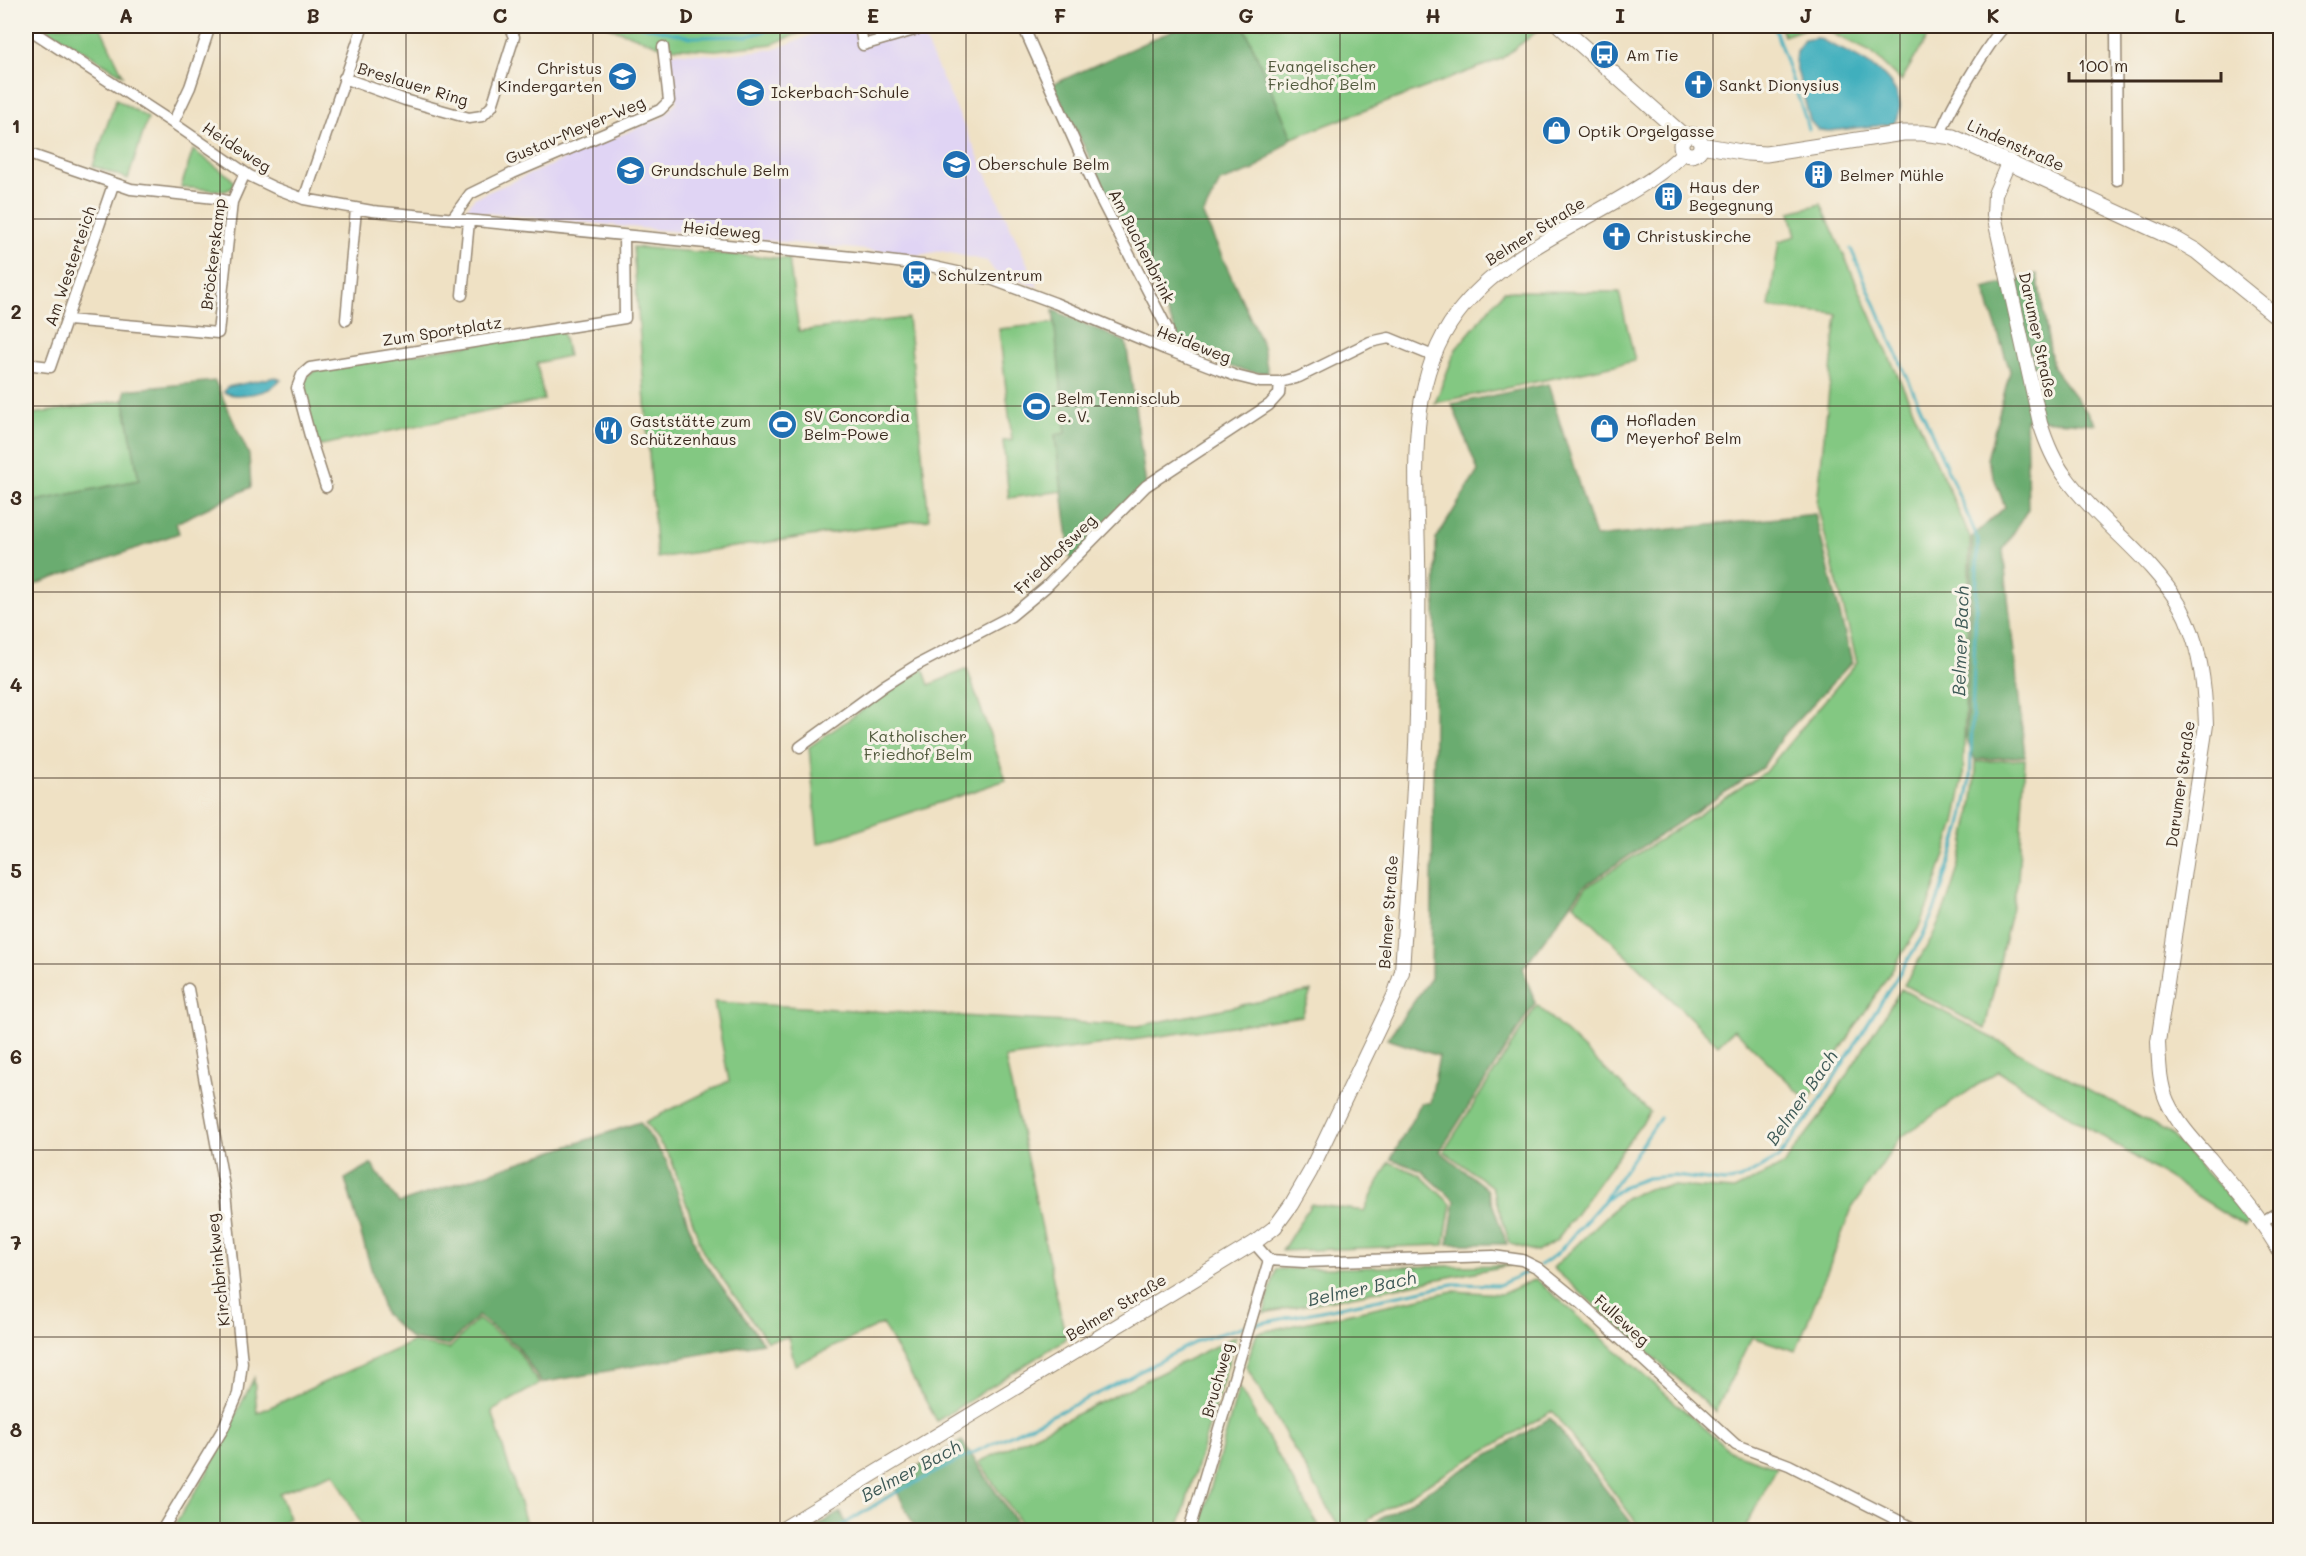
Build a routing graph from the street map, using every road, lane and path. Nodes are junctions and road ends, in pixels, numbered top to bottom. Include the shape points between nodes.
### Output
1 (210, 26) edge
2 (363, 26) edge
3 (509, 26) edge
4 (860, 26) edge
5 (928, 26) edge
6 (1023, 26) edge
7 (1560, 26) edge
8 (2005, 26) edge
9 (2116, 26) edge
10 (26, 27) edge
11 (663, 47) dead end
12 (344, 78) junction
13 (174, 123) junction
14 (1941, 134) junction
15 (1684, 145) junction
16 (26, 153) edge
17 (2009, 161) junction
18 (245, 173) junction
19 (2117, 180) dead end
20 (113, 184) junction
21 (304, 199) junction
22 (232, 202) junction
23 (356, 209) junction
24 (452, 219) junction
25 (469, 221) junction
26 (624, 236) junction
27 (462, 295) dead end
28 (2280, 319) edge
29 (68, 320) junction
30 (346, 320) dead end
31 (1164, 349) junction
32 (1433, 356) junction
33 (26, 364) edge
34 (1280, 382) junction
35 (326, 487) dead end
36 (800, 747) dead end
37 (188, 989) dead end
38 (2280, 1211) edge
39 (2260, 1222) junction
40 (1254, 1243) junction
41 (2280, 1252) edge
42 (1269, 1260) junction
43 (162, 1530) edge
44 (781, 1530) edge
45 (1189, 1530) edge
46 (1917, 1530) edge

1 - 13 street
2 - 12 street, Breslauer Ring
3 - 12 street, Breslauer Ring via 514,37 492,106 482,116 469,118
4 - 5 street via 863,45
6 - 31 street, Am Buchenbrink via 1098,194 1168,330
7 - 15 main road
8 - 14 street via 1948,115
9 - 19 street
10 - 13 street, Heideweg
11 - 24 street, Gustav-Meyer-Weg via 669,101 660,110 470,194
12 - 21 street, Breslauer Ring
13 - 18 street, Heideweg
14 - 15 main road, Lindenstraße via 1903,133 1766,154 1701,145 1696,154 1690,155
14 - 17 main road, Lindenstraße
15 - 32 street, Belmer Straße via 1657,174 1630,193 1493,275 1457,313
16 - 20 street
17 - 28 main road, Lindenstraße via 2196,251
17 - 39 street, Darumer Straße via 1995,194 1994,215 2048,448 2065,477 2180,606 2201,665 2206,725 2158,1042 2159,1072 2166,1100 2185,1129
18 - 21 street, Heideweg
18 - 22 street, Bröckerskamp
20 - 22 street
20 - 29 street, Am Westerteich
21 - 23 street, Heideweg
22 - 29 street, Bröckerskamp via 218,333
23 - 24 street, Heideweg
23 - 30 street
24 - 25 street, Heideweg
25 - 26 street, Heideweg
25 - 27 street
26 - 31 street, Heideweg via 951,270 1011,287
26 - 35 street, Zum Sportplatz via 625,318 310,368 297,388
29 - 33 street, Am Westerteich via 50,367
31 - 34 street, Heideweg via 1236,376
32 - 34 street, Heideweg via 1389,338 1370,342 1316,370
32 - 40 street, Belmer Straße via 1419,420 1417,718 1402,972 1310,1172 1275,1227
34 - 36 street, Friedhofsweg via 1279,394 1269,405 1146,486 1063,571 1011,616 917,665
37 - 43 street, Kirchbrinkweg via 225,1192 242,1363 238,1394 223,1430
38 - 39 street
39 - 41 street, Darumer Straße
40 - 42 street
40 - 44 street, Belmer Straße
42 - 45 street, Bruchweg
42 - 46 street, Fulleweg via 1493,1256 1522,1260 1581,1303 1736,1445 1789,1465

